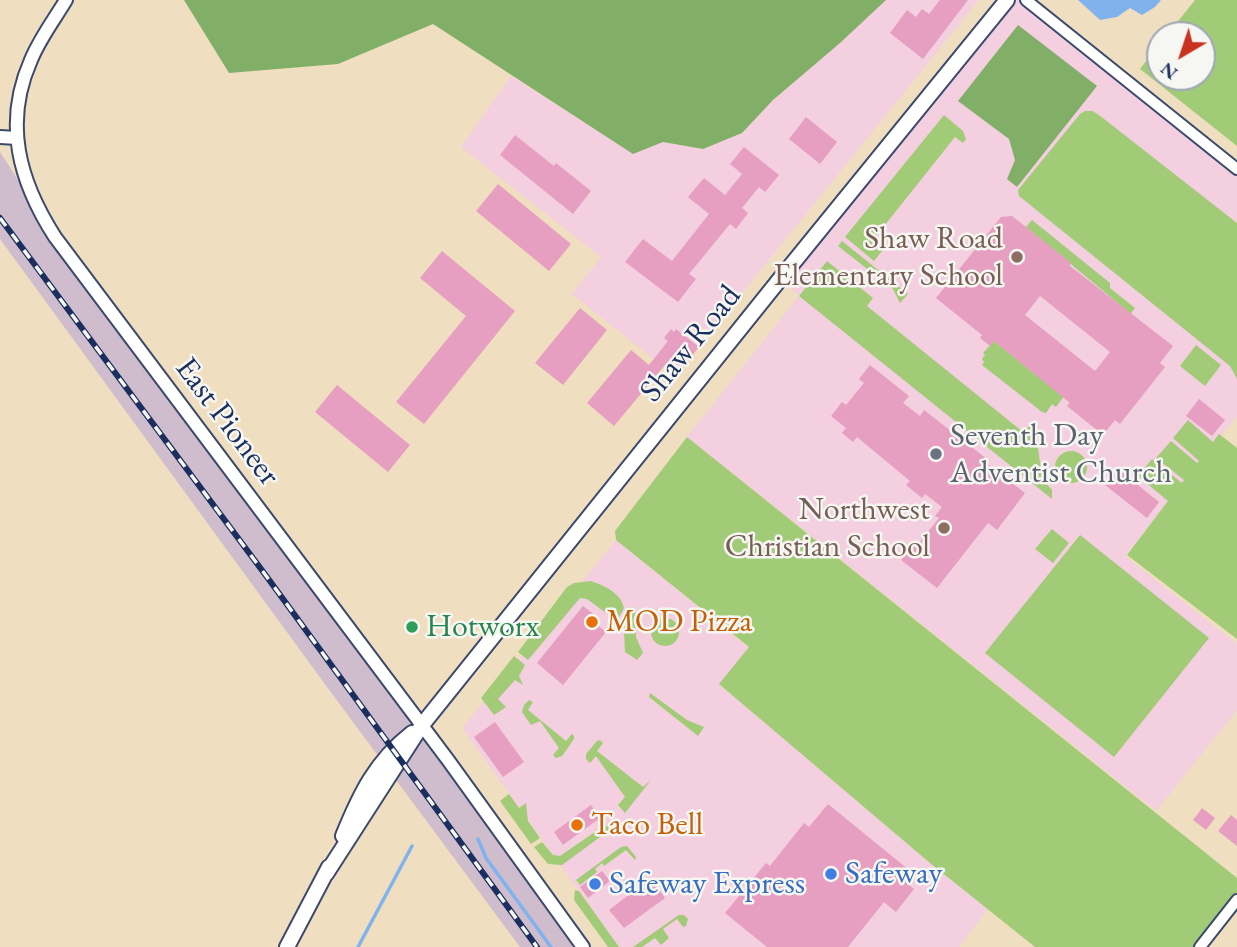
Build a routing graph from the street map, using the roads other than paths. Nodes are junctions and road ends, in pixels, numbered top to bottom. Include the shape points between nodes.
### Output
1 (66, 0) edge
2 (1007, 0) edge
3 (1026, 0) edge
4 (0, 137) edge
5 (17, 138) junction
6 (1237, 169) edge
7 (422, 725) junction
8 (1237, 900) edge
9 (287, 947) edge
10 (583, 947) edge
11 (1200, 947) edge

1 - 5 street, East Pioneer via 27,70 19,95
2 - 7 main road, Shaw Road
3 - 6 street
4 - 5 street
5 - 7 street, East Pioneer via 27,184 55,237
7 - 9 main road, Shaw Road via 392,749 369,780
7 - 10 street, East Pioneer
8 - 11 street

